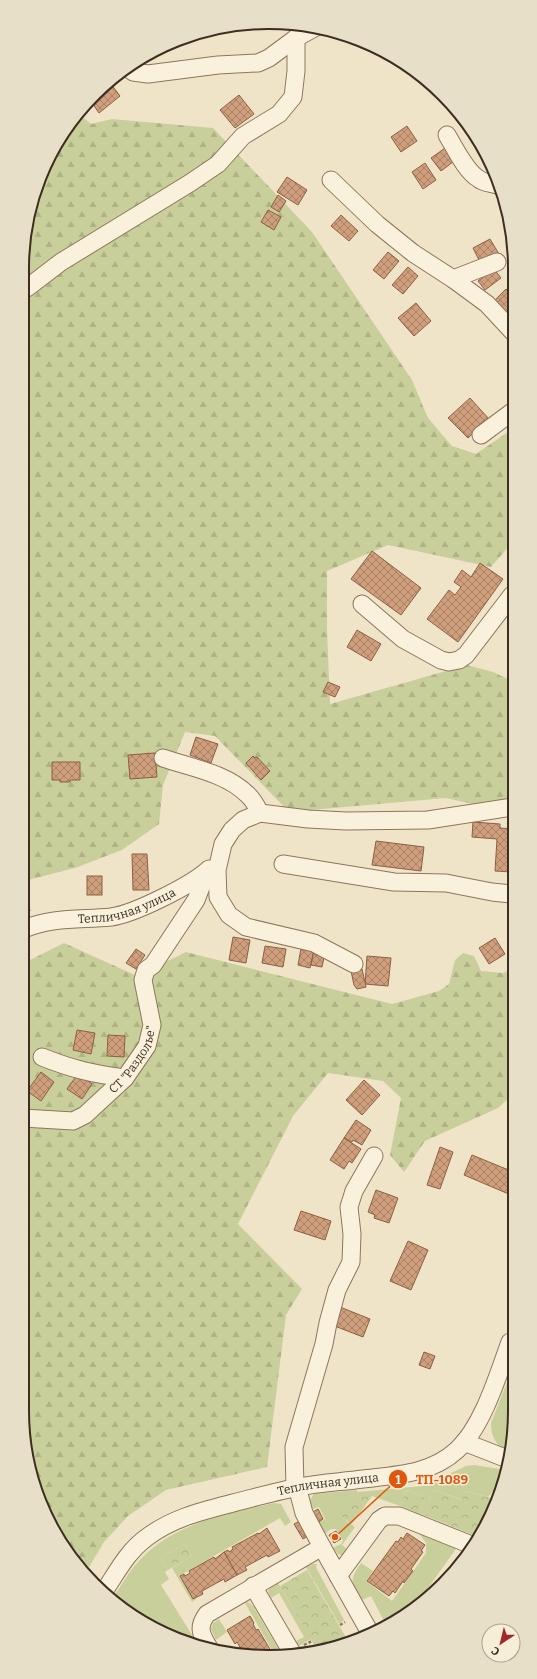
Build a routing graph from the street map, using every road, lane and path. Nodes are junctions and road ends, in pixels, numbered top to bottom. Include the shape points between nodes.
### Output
1 (306, 32) edge
2 (296, 38) junction
3 (132, 71) edge
4 (447, 135) dead end
5 (331, 180) dead end
6 (492, 184) edge
7 (497, 262) dead end
8 (453, 279) junction
9 (29, 286) edge
10 (508, 327) edge
11 (508, 415) edge
12 (481, 435) dead end
13 (508, 600) edge
14 (362, 604) dead end
15 (164, 758) dead end
16 (508, 807) edge
17 (260, 812) junction
18 (220, 859) junction
19 (282, 864) dead end
20 (203, 875) junction
21 (508, 894) edge
22 (29, 926) edge
23 (354, 964) dead end
24 (42, 1057) dead end
25 (124, 1078) junction
26 (29, 1118) edge
27 (374, 1156) dead end
28 (508, 1347) edge
29 (464, 1442) junction
30 (503, 1457) edge
31 (295, 1488) junction
32 (468, 1544) edge
33 (322, 1547) junction
34 (338, 1576) junction
35 (253, 1586) junction
36 (107, 1587) edge
37 (345, 1622) dead end
38 (340, 1626) dead end
39 (367, 1628) edge
40 (205, 1641) edge
41 (290, 1649) edge

1 - 2 street
2 - 3 street via 269,58 248,64 148,74
2 - 9 street via 293,97 279,114 244,136 218,164 61,262
4 - 6 street via 474,176
5 - 8 street via 377,224 413,253
7 - 8 street
8 - 10 street via 482,300
11 - 12 street
13 - 14 street via 466,655 449,662 403,640
15 - 17 street via 231,782 249,796
16 - 17 street via 428,820 346,821
17 - 18 street via 243,820 232,830 223,844
18 - 20 street, Тепличная улица
18 - 23 street via 217,870 218,897 229,915 246,927 314,943
19 - 21 street via 394,882 446,884
20 - 22 street, Тепличная улица via 131,912 112,917 58,920
20 - 25 street, СТ "Раздолье" via 196,900 153,965 146,970 143,980 152,1025 147,1046
24 - 25 street via 91,1074
25 - 26 street, СТ "Раздолье" via 85,1115 72,1122
27 - 31 street via 354,1191 349,1208 352,1234 351,1262 338,1290 294,1447
28 - 29 street, Тепличная улица via 478,1422
29 - 30 street
29 - 31 street, Тепличная улица via 450,1455 427,1469 404,1475
31 - 33 street via 304,1513
31 - 36 street, Тепличная улица via 177,1519 135,1547
32 - 34 street via 399,1516 385,1516 379,1520
33 - 34 street
33 - 35 street
34 - 39 street
35 - 40 street via 207,1614 200,1626
35 - 41 street
37 - 38 path

